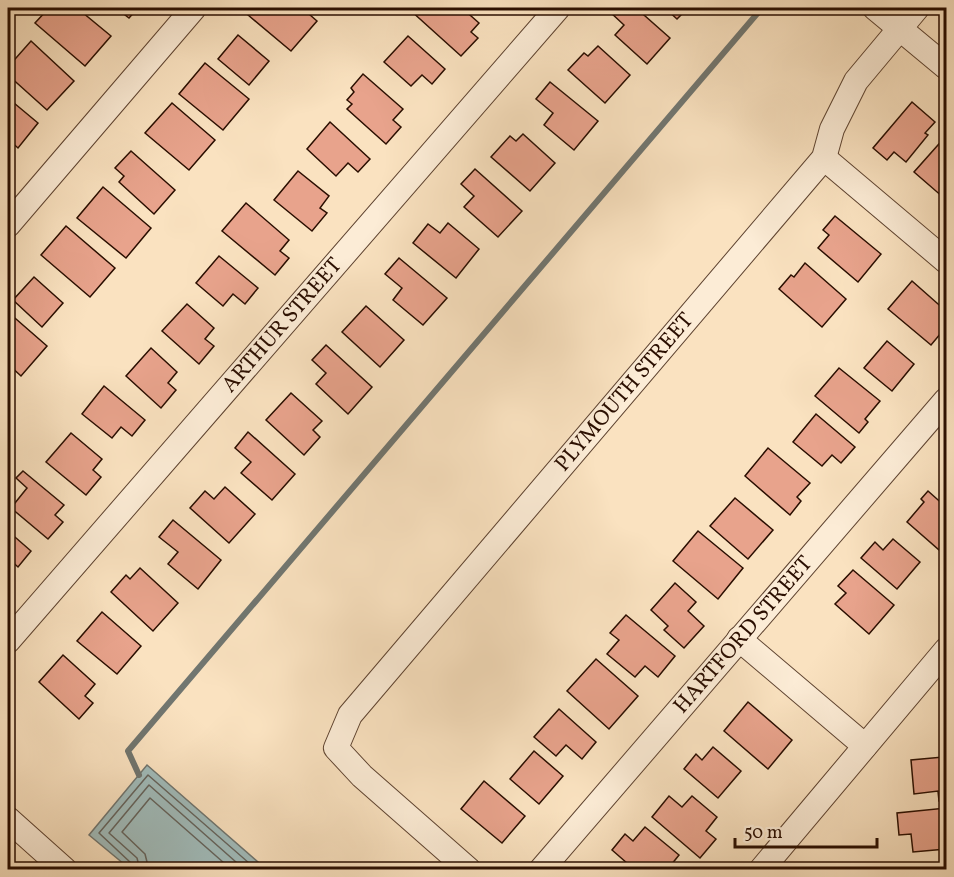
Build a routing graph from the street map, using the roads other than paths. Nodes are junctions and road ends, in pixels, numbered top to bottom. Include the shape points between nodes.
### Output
1 (194, 8) edge
2 (558, 8) edge
3 (875, 8) edge
4 (917, 8) edge
5 (900, 28) junction
6 (946, 68) edge
7 (824, 158) junction
8 (8, 225) edge
9 (946, 261) edge
10 (946, 400) edge
11 (740, 639) junction
12 (8, 641) edge
13 (946, 650) edge
14 (865, 746) junction
15 (8, 819) edge
16 (65, 870) edge
17 (469, 870) edge
18 (541, 870) edge
19 (761, 870) edge

1 - 8 street
2 - 12 street, ARTHUR STREET
3 - 5 street
4 - 5 street, PLYMOUTH STREET
5 - 6 street
5 - 7 street, PLYMOUTH STREET via 856,81 832,129
7 - 9 street
7 - 17 street, PLYMOUTH STREET via 350,715 336,748 362,776
10 - 11 street, HARTFORD STREET
11 - 14 street
11 - 18 street, HARTFORD STREET
13 - 14 street
14 - 19 street
15 - 16 street

